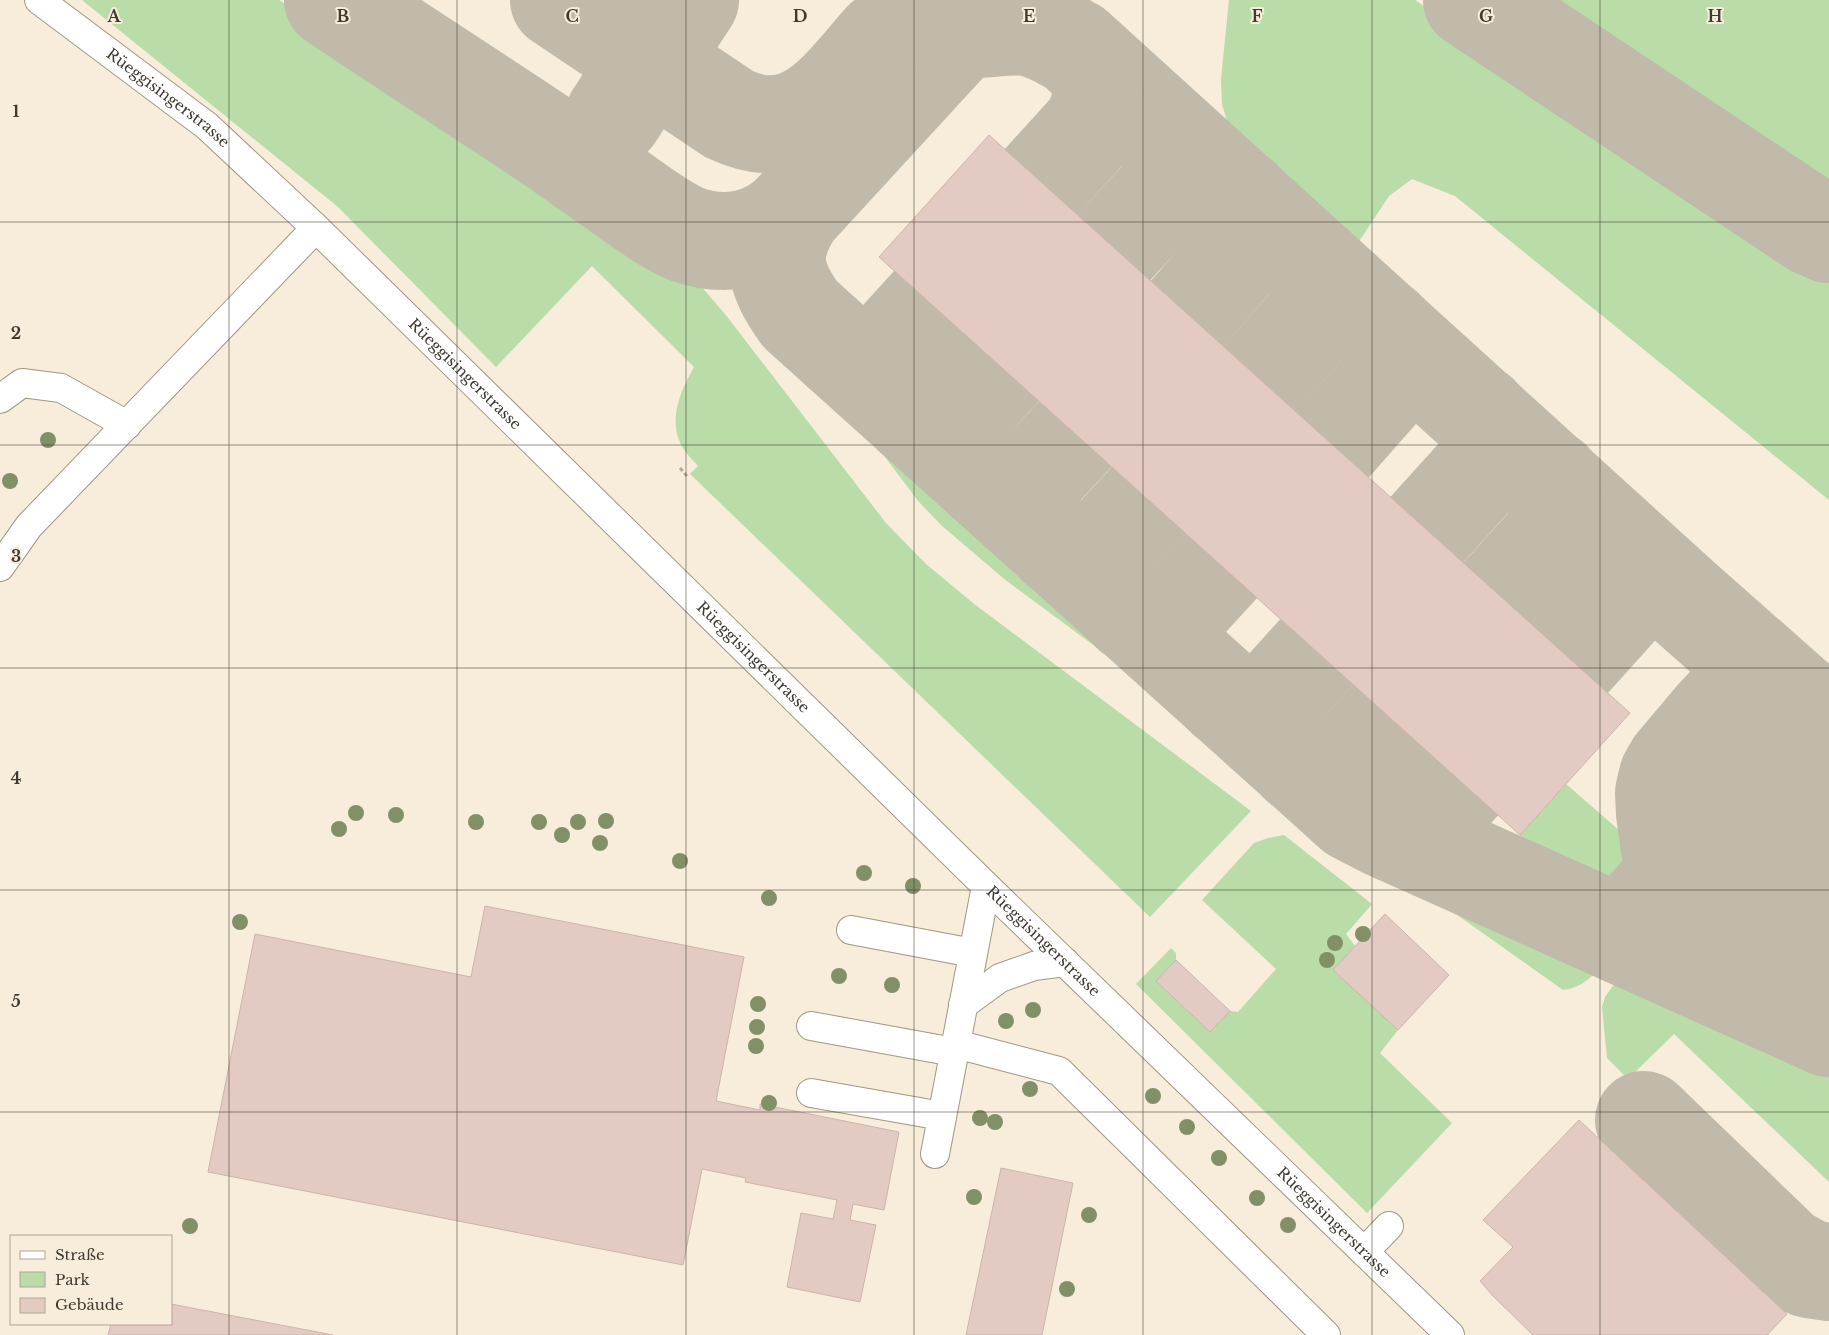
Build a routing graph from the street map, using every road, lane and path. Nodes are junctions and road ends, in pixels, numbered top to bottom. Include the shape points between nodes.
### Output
1 (39, 0) edge
2 (316, 228) junction
3 (0, 399) edge
4 (127, 425) junction
5 (680, 468) dead end
6 (687, 476) dead end
7 (0, 567) edge
8 (986, 886) junction
9 (851, 930) dead end
10 (974, 953) junction
11 (1065, 962) junction
12 (963, 1005) junction
13 (811, 1026) dead end
14 (955, 1048) junction
15 (811, 1093) dead end
16 (942, 1116) junction
17 (935, 1154) dead end
18 (1389, 1226) dead end
19 (1364, 1252) junction
20 (1326, 1335) edge
21 (1450, 1335) edge

1 - 2 main road, Rüeggisingerstrasse via 207,126
2 - 4 main road
2 - 8 main road, Rüeggisingerstrasse
3 - 4 main road via 22,383 61,388
4 - 7 main road via 29,526
5 - 6 path
8 - 10 main road
8 - 11 main road, Rüeggisingerstrasse
9 - 10 main road
10 - 12 main road
11 - 12 main road via 1034,966 1000,978
11 - 19 main road, Rüeggisingerstrasse
12 - 14 main road
13 - 14 main road
14 - 16 main road
14 - 20 main road via 1059,1071
15 - 16 main road
16 - 17 main road
18 - 19 main road
19 - 21 main road, Rüeggisingerstrasse

